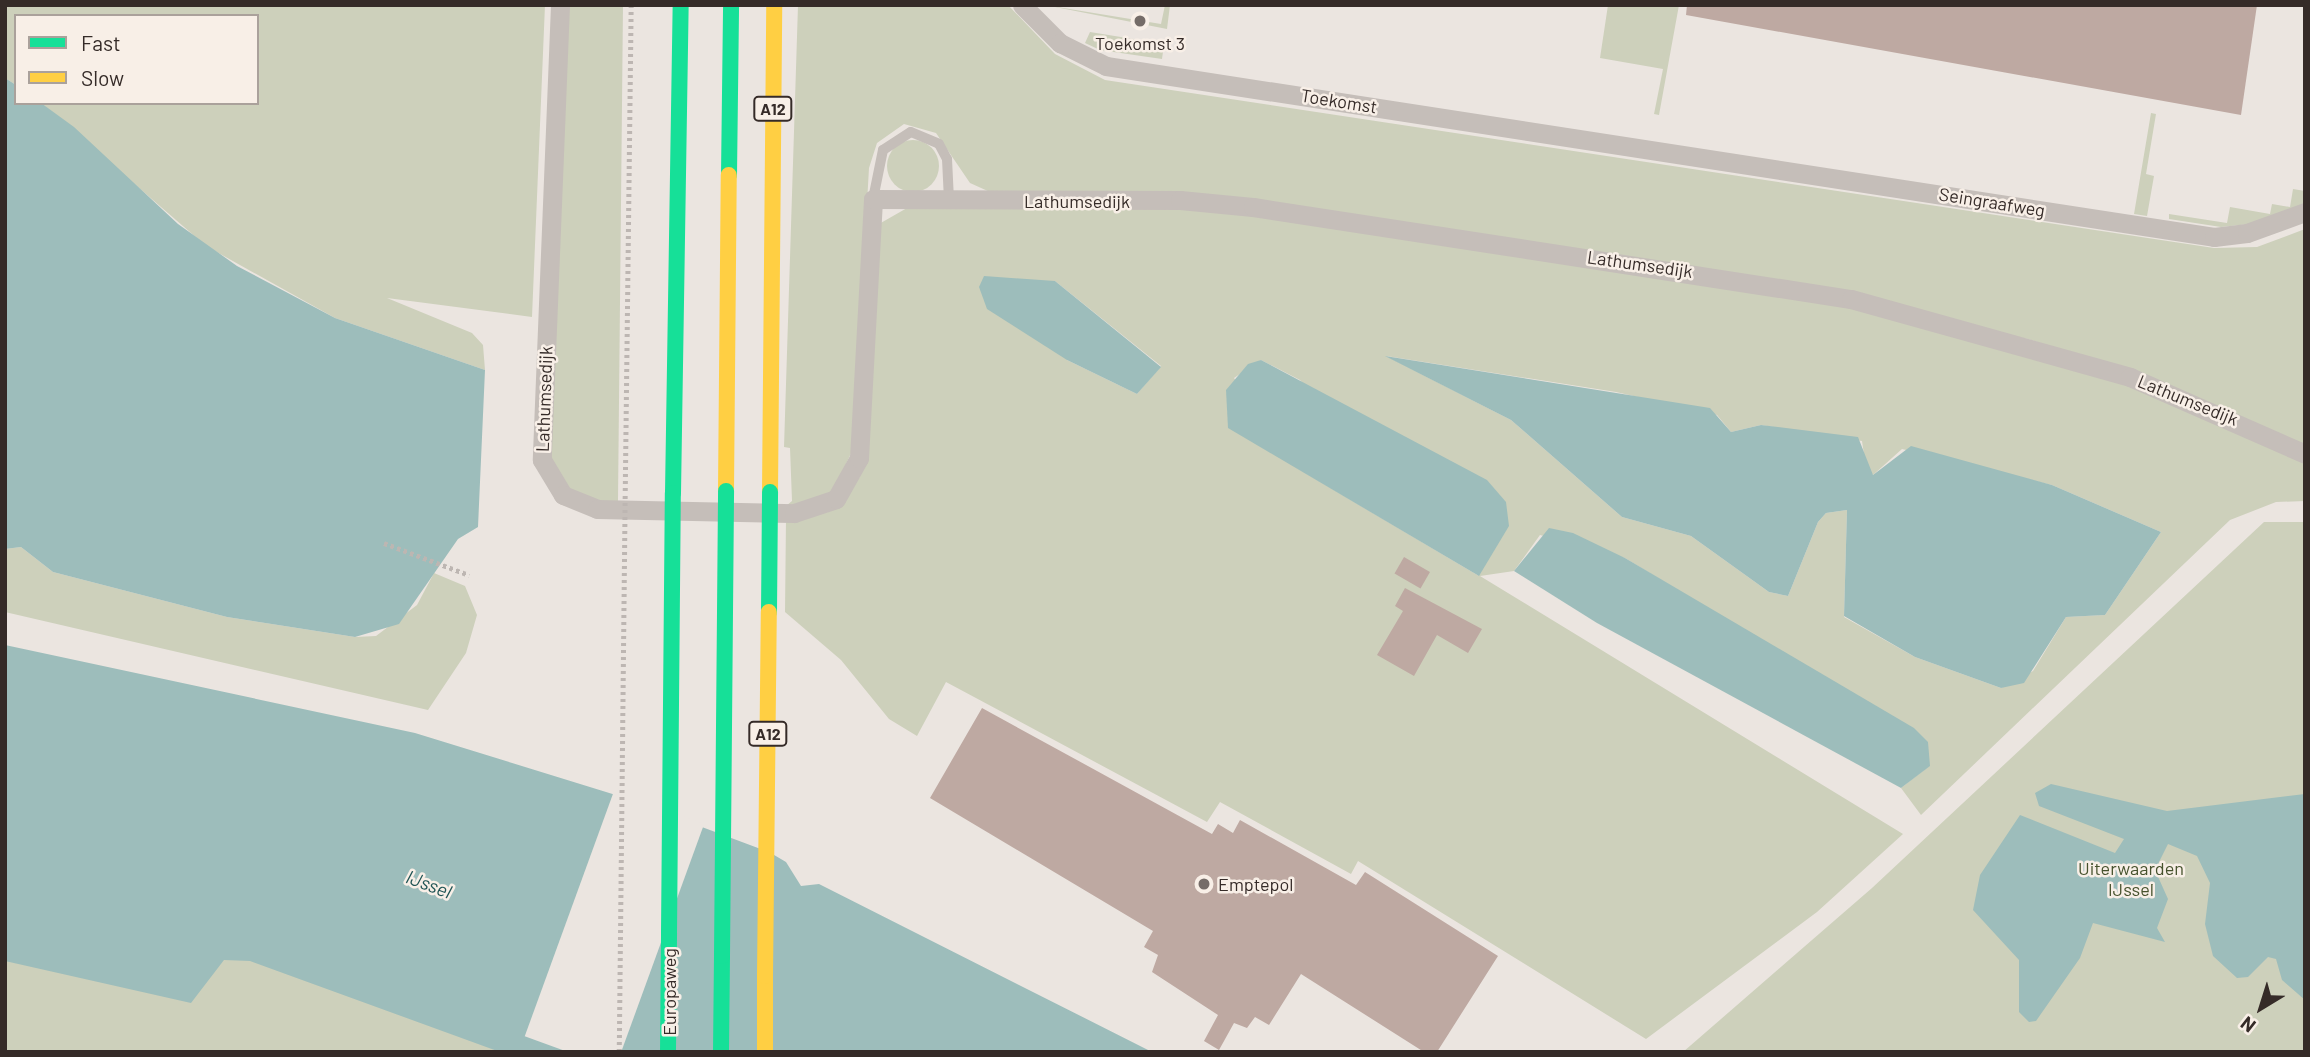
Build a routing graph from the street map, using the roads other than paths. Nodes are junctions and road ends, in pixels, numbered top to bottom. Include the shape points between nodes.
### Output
1 (559, 5) edge
2 (681, 5) edge
3 (731, 5) edge
4 (774, 5) edge
5 (1022, 5) edge
6 (1675, 152) joint
7 (873, 199) junction
8 (948, 201) junction
9 (2305, 212) edge
10 (2305, 454) edge
11 (668, 1052) edge
12 (721, 1052) edge
13 (765, 1052) edge

1 - 7 street, Lathumsedijk via 541,446 546,472 563,495 597,509 794,513 836,499 859,458
2 - 11 highway, Europaweg, bridge
3 - 12 highway, A12, bridge
4 - 13 highway, A12, bridge
5 - 6 street, Toekomst via 1060,43 1105,66
6 - 9 street, Seingraafweg via 2214,237 2247,233
7 - 8 street, Lathumsedijk
7 - 8 lane, Lathumsedijk via 883,150 911,132 939,144 947,159
8 - 10 street, Lathumsedijk via 1180,200 1253,207 1851,299 2130,377

